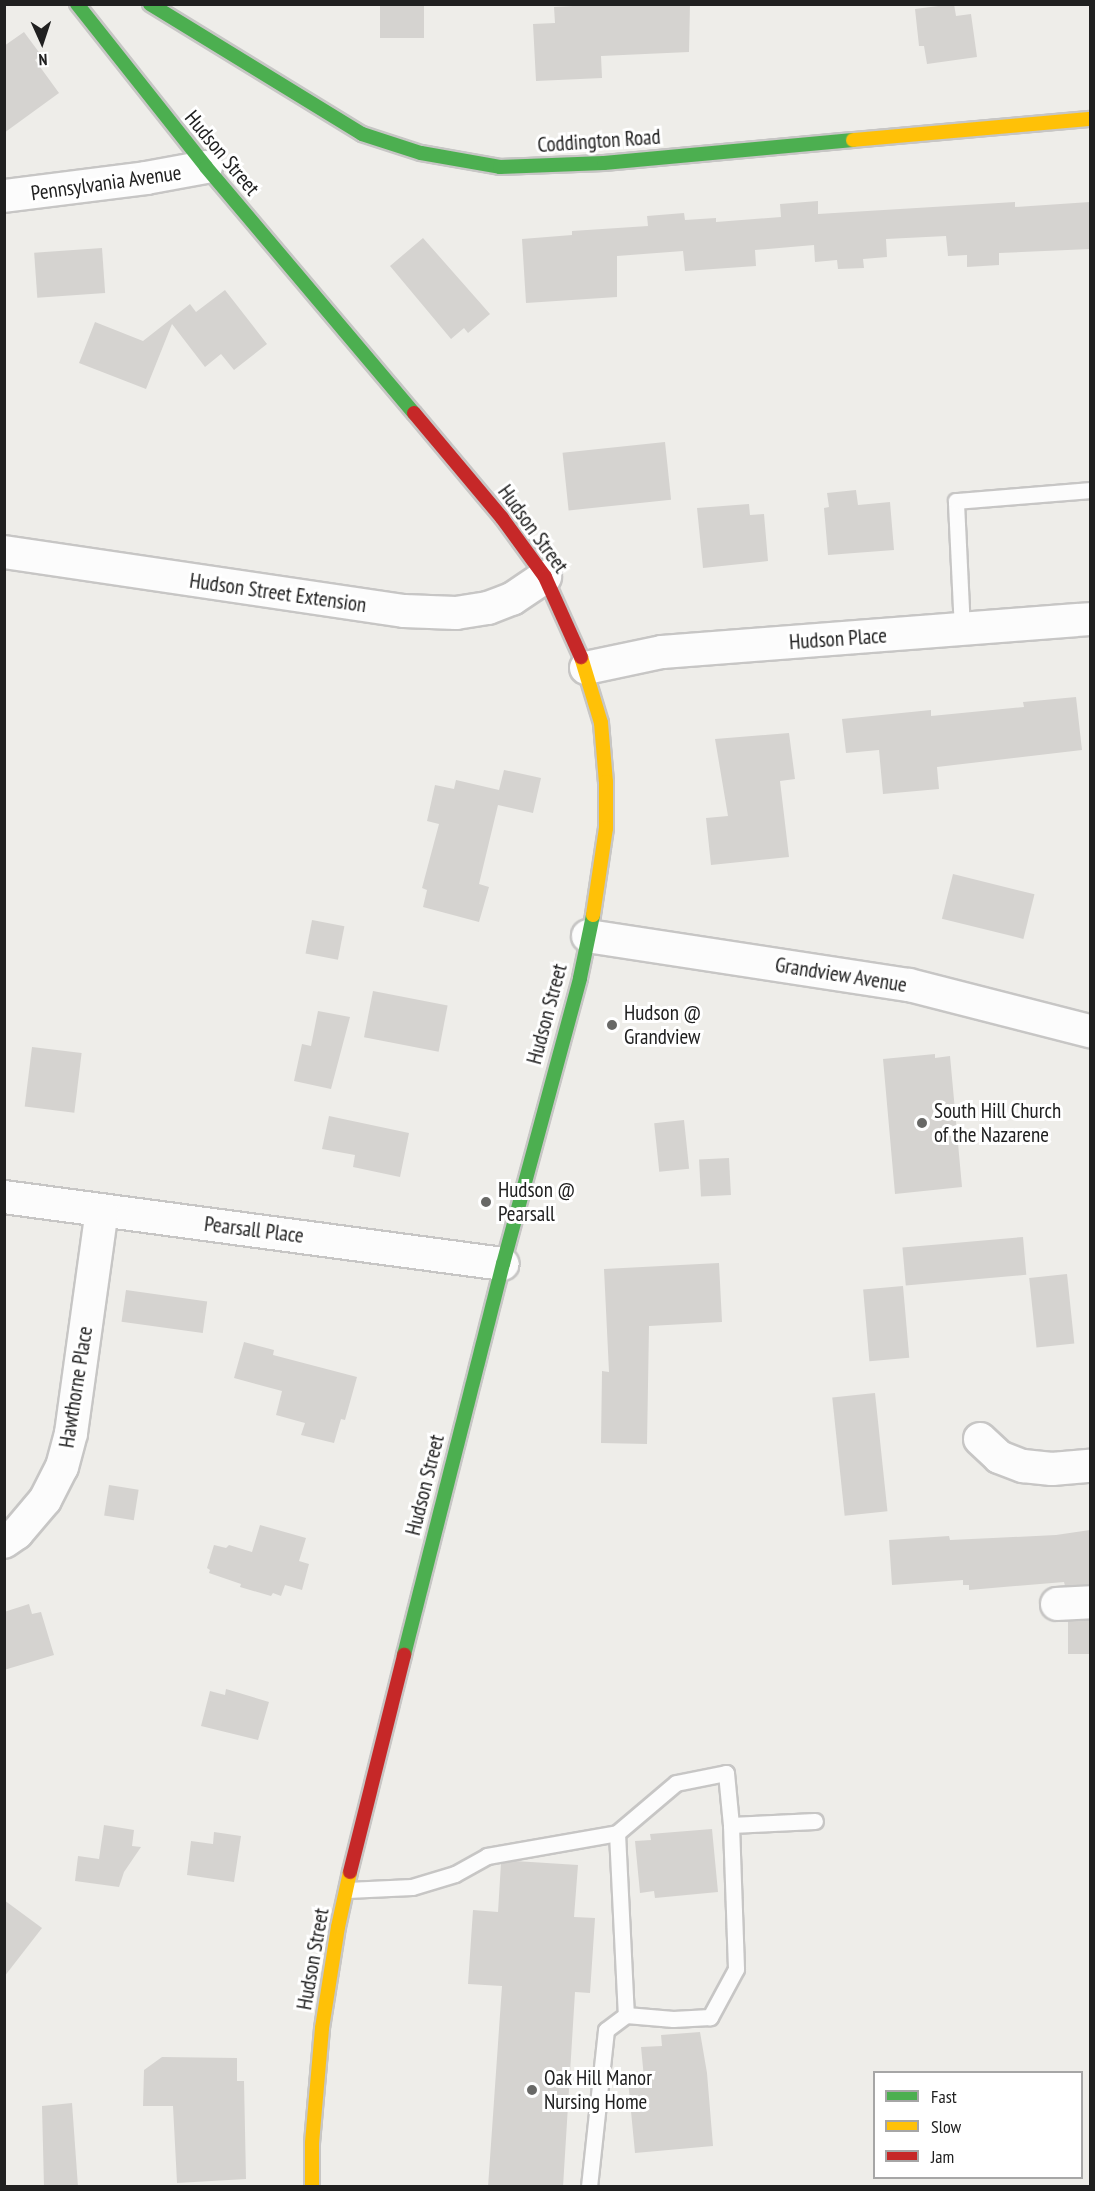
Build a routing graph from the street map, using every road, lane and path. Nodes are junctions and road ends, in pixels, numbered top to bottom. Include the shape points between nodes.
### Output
1 (77, 4) edge
2 (150, 4) edge
3 (1090, 119) edge
4 (206, 167) junction
5 (4, 196) edge
6 (1090, 490) edge
7 (4, 552) edge
8 (545, 578) junction
9 (1090, 619) edge
10 (962, 630) junction
11 (586, 668) junction
12 (588, 936) junction
13 (1090, 1031) edge
14 (4, 1197) edge
15 (102, 1211) junction
16 (503, 1264) junction
17 (980, 1439) dead end
18 (1090, 1466) edge
19 (4, 1542) edge
20 (1090, 1602) edge
21 (1057, 1604) dead end
22 (815, 1821) dead end
23 (731, 1825) junction
24 (617, 1833) junction
25 (347, 1890) junction
26 (626, 2015) junction
27 (312, 2187) edge
28 (589, 2187) edge

1 - 4 street, Hudson Street
2 - 3 street, Coddington Road via 362,134 421,153 500,167 604,163
4 - 5 street, Pennsylvania Avenue
4 - 8 street, Hudson Street via 502,518
6 - 10 lane via 957,501
7 - 8 street, Hudson Street Extension via 404,611 456,613 488,608 512,599
8 - 11 street, Hudson Street
9 - 10 street, Hudson Place
10 - 11 street, Hudson Place via 662,652
11 - 12 street, Hudson Street via 601,723 606,782 602,863
12 - 13 street, Grandview Avenue via 909,985
12 - 16 street, Hudson Street
14 - 15 street, Pearsall Place
15 - 16 street, Pearsall Place
15 - 19 street, Hawthorne Place via 71,1432 62,1467 45,1500 17,1533
16 - 25 street, Hudson Street
17 - 18 street via 999,1457 1023,1466
20 - 21 street
22 - 23 lane
23 - 24 lane via 726,1773 676,1783
23 - 26 lane via 736,1969 710,2017
24 - 25 lane via 487,1856 455,1874 412,1887
24 - 26 lane
25 - 27 street, Hudson Street via 322,2028
26 - 28 lane via 606,2030

